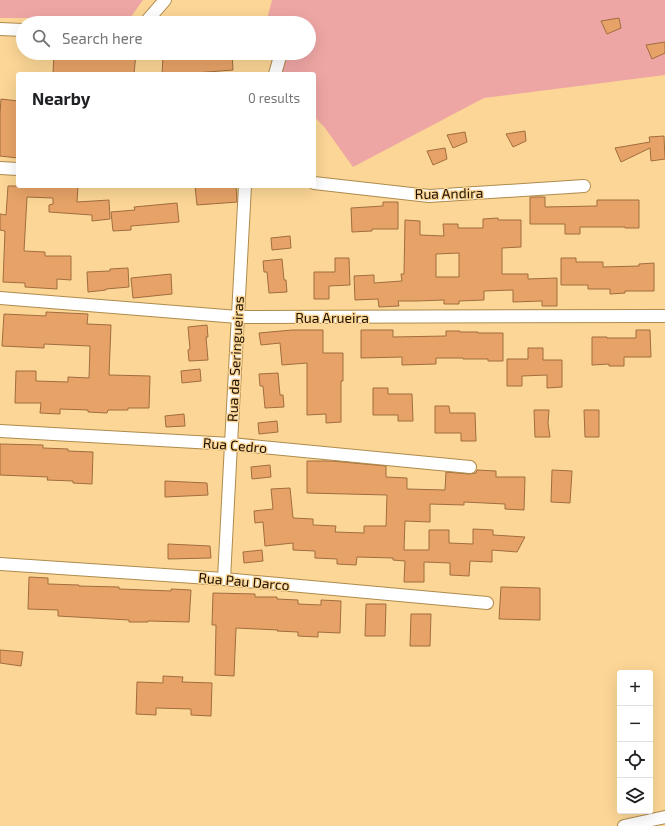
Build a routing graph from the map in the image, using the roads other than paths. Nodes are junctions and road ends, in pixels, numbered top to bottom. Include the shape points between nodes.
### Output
1 (165, 0) edge
2 (152, 16) edge
3 (0, 29) edge
4 (16, 30) edge
5 (279, 60) edge
6 (276, 72) edge
7 (0, 168) edge
8 (16, 169) edge
9 (316, 182) edge
10 (584, 186) dead end
11 (245, 188) edge
12 (0, 298) edge
13 (665, 316) edge
14 (238, 317) junction
15 (0, 431) edge
16 (231, 444) junction
17 (470, 467) dead end
18 (0, 564) edge
19 (224, 579) junction
20 (487, 603) dead end
21 (665, 817) edge
22 (624, 826) edge

1 - 2 street
3 - 4 street
5 - 6 street
7 - 8 street
9 - 10 street, Rua Andira via 429,196
11 - 14 street, Rua da Seringueiras
12 - 14 street, Rua Arueira
13 - 14 street, Rua Arueira
14 - 16 street, Rua da Seringueiras
15 - 16 street, Rua Cedro
16 - 17 street, Rua Cedro
16 - 19 street, Rua da Seringueiras
18 - 19 street, Rua Pau Darco
19 - 20 street, Rua Pau Darco
21 - 22 street

